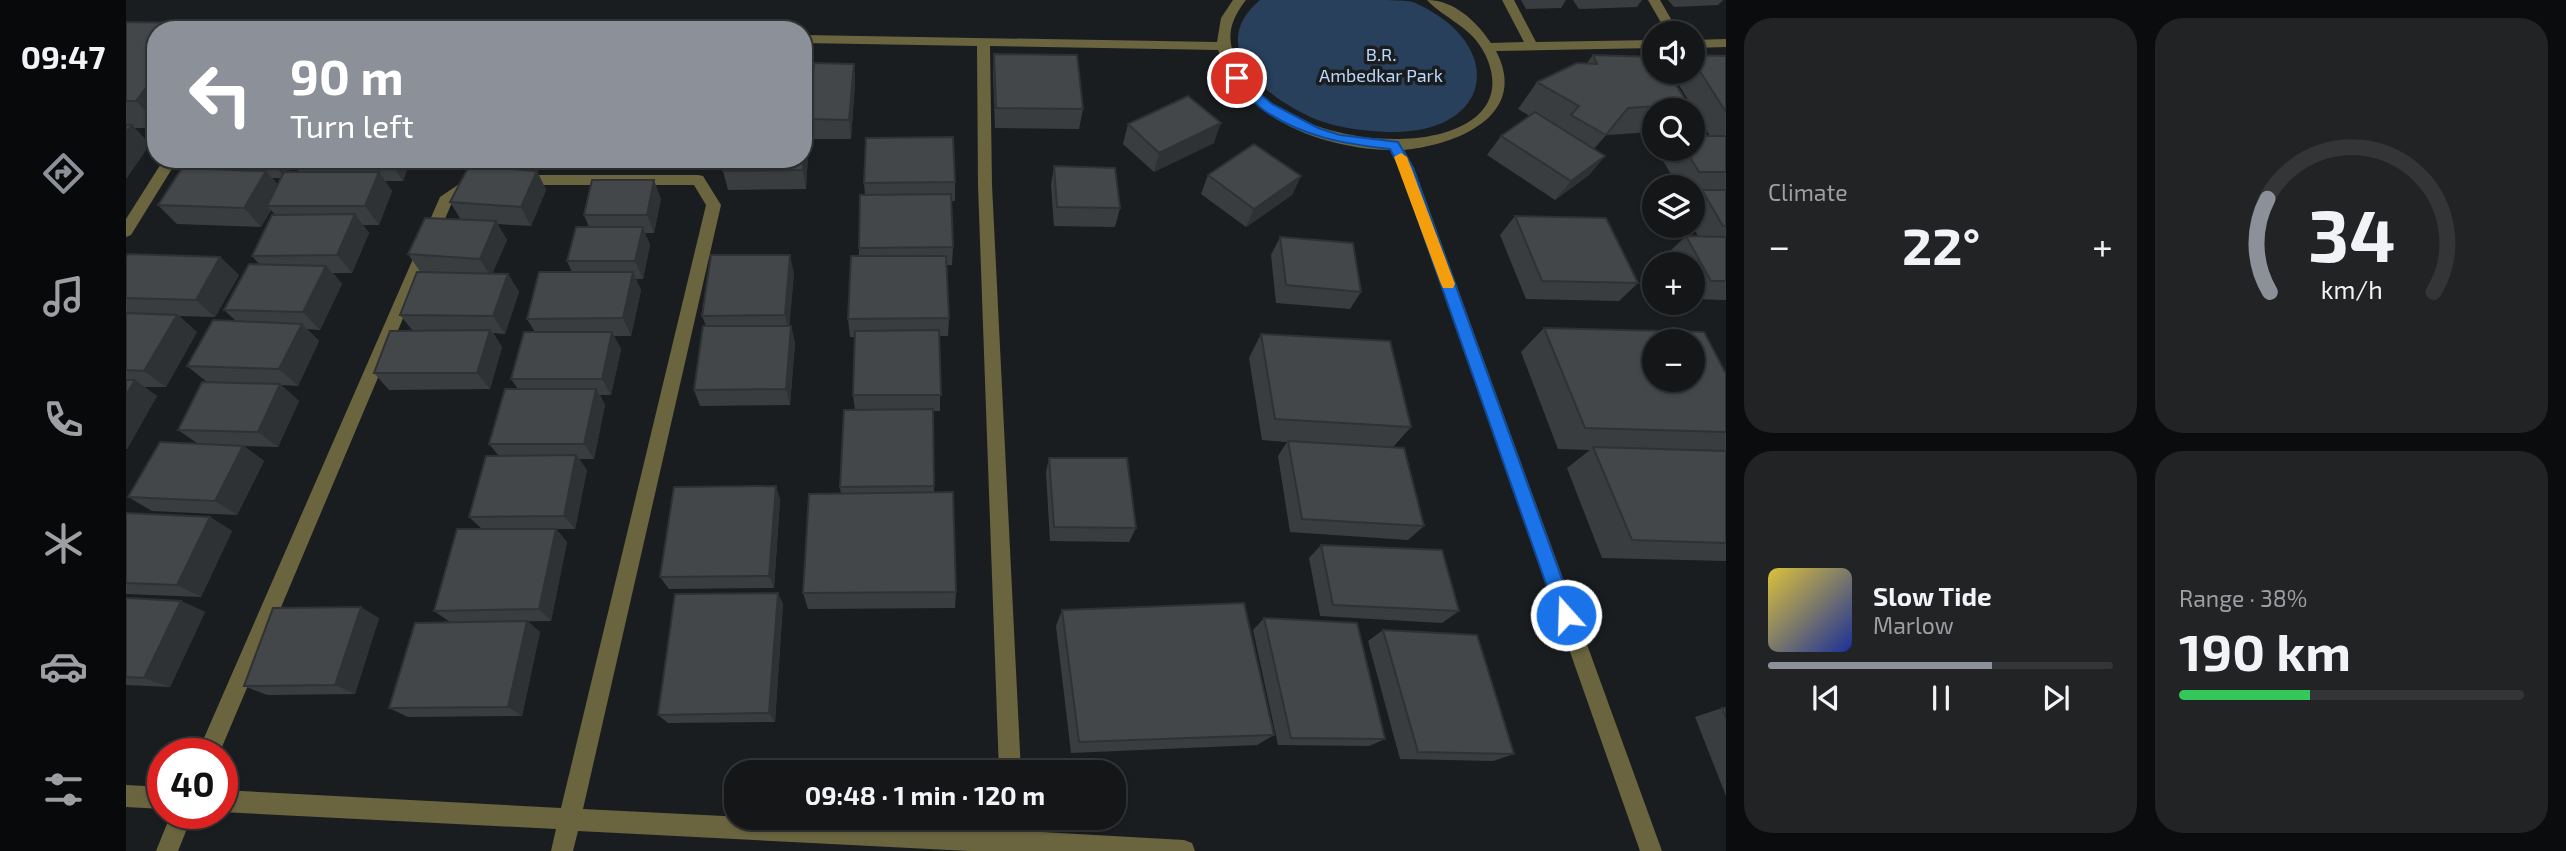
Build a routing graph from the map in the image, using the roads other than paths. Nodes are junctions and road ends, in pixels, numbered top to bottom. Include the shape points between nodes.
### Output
1 (1240, 0) edge
2 (1433, 0) edge
3 (1508, 0) edge
4 (1654, 0) edge
5 (1666, 21) edge
6 (126, 27) edge
7 (147, 27) edge
8 (812, 39) edge
9 (983, 42) junction
10 (1642, 44) edge
11 (1705, 45) edge
12 (1223, 46) junction
13 (1531, 46) junction
14 (1724, 46) edge
15 (1488, 47) junction
16 (1394, 145) junction
17 (165, 168) edge
18 (126, 231) edge
19 (215, 738) edge
20 (1009, 760) edge
21 (126, 796) edge
22 (147, 797) edge
23 (238, 802) edge
24 (568, 819) junction
25 (176, 829) edge
26 (1013, 847) edge
27 (167, 851) edge
28 (562, 851) edge
29 (1184, 851) edge
30 (1651, 851) edge

1 - 12 street via 1228,15
2 - 15 street via 1462,19
3 - 13 street
4 - 5 street
6 - 7 street
8 - 9 street
9 - 12 street
9 - 20 street
10 - 13 street
11 - 14 street
12 - 16 street via 1237,78 1290,120 1340,139
13 - 15 street
15 - 16 street via 1498,79 1490,108 1479,121 1443,139
16 - 30 street via 1407,168
17 - 18 street
19 - 24 street via 447,197 474,179 698,180 714,205
21 - 22 street
23 - 24 street
24 - 26 street
24 - 28 street
25 - 27 street
26 - 29 street

